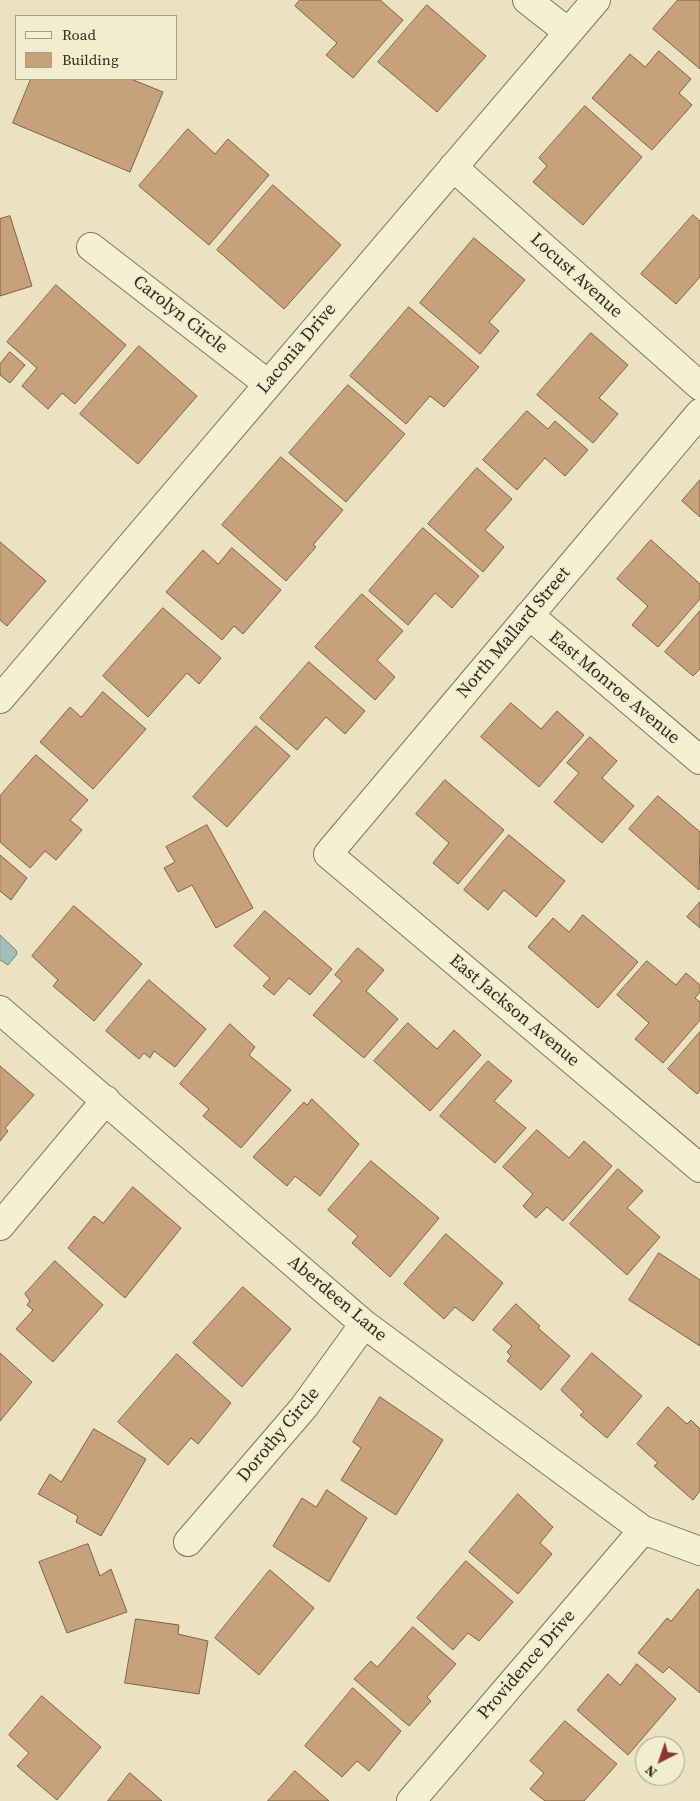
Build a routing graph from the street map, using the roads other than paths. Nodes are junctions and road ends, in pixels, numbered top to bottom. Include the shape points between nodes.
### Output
1 (527, 0) edge
2 (596, 0) edge
3 (568, 32) junction
4 (453, 167) junction
5 (91, 247) dead end
6 (268, 384) junction
7 (700, 386) edge
8 (700, 413) edge
9 (529, 615) junction
10 (0, 699) edge
11 (700, 760) edge
12 (328, 854) joint
13 (0, 1010) edge
14 (106, 1100) junction
15 (700, 1168) edge
16 (0, 1226) edge
17 (364, 1324) junction
18 (643, 1530) junction
19 (188, 1542) dead end
20 (700, 1551) edge
21 (411, 1801) edge

1 - 3 street
2 - 3 street, Laconia Drive
3 - 4 street, Laconia Drive
4 - 6 street, Laconia Drive
4 - 7 street, Locust Avenue
5 - 6 street, Carolyn Circle
6 - 10 street, Laconia Drive
8 - 9 street, North Mallard Street
9 - 11 street, East Monroe Avenue
9 - 12 street, North Mallard Street
12 - 15 street, East Jackson Avenue
13 - 14 street, Aberdeen Lane
14 - 16 street
14 - 17 street, Aberdeen Lane
17 - 18 street, Aberdeen Lane
17 - 19 street, Dorothy Circle via 304,1407
18 - 20 street, Aberdeen Lane
18 - 21 street, Providence Drive

